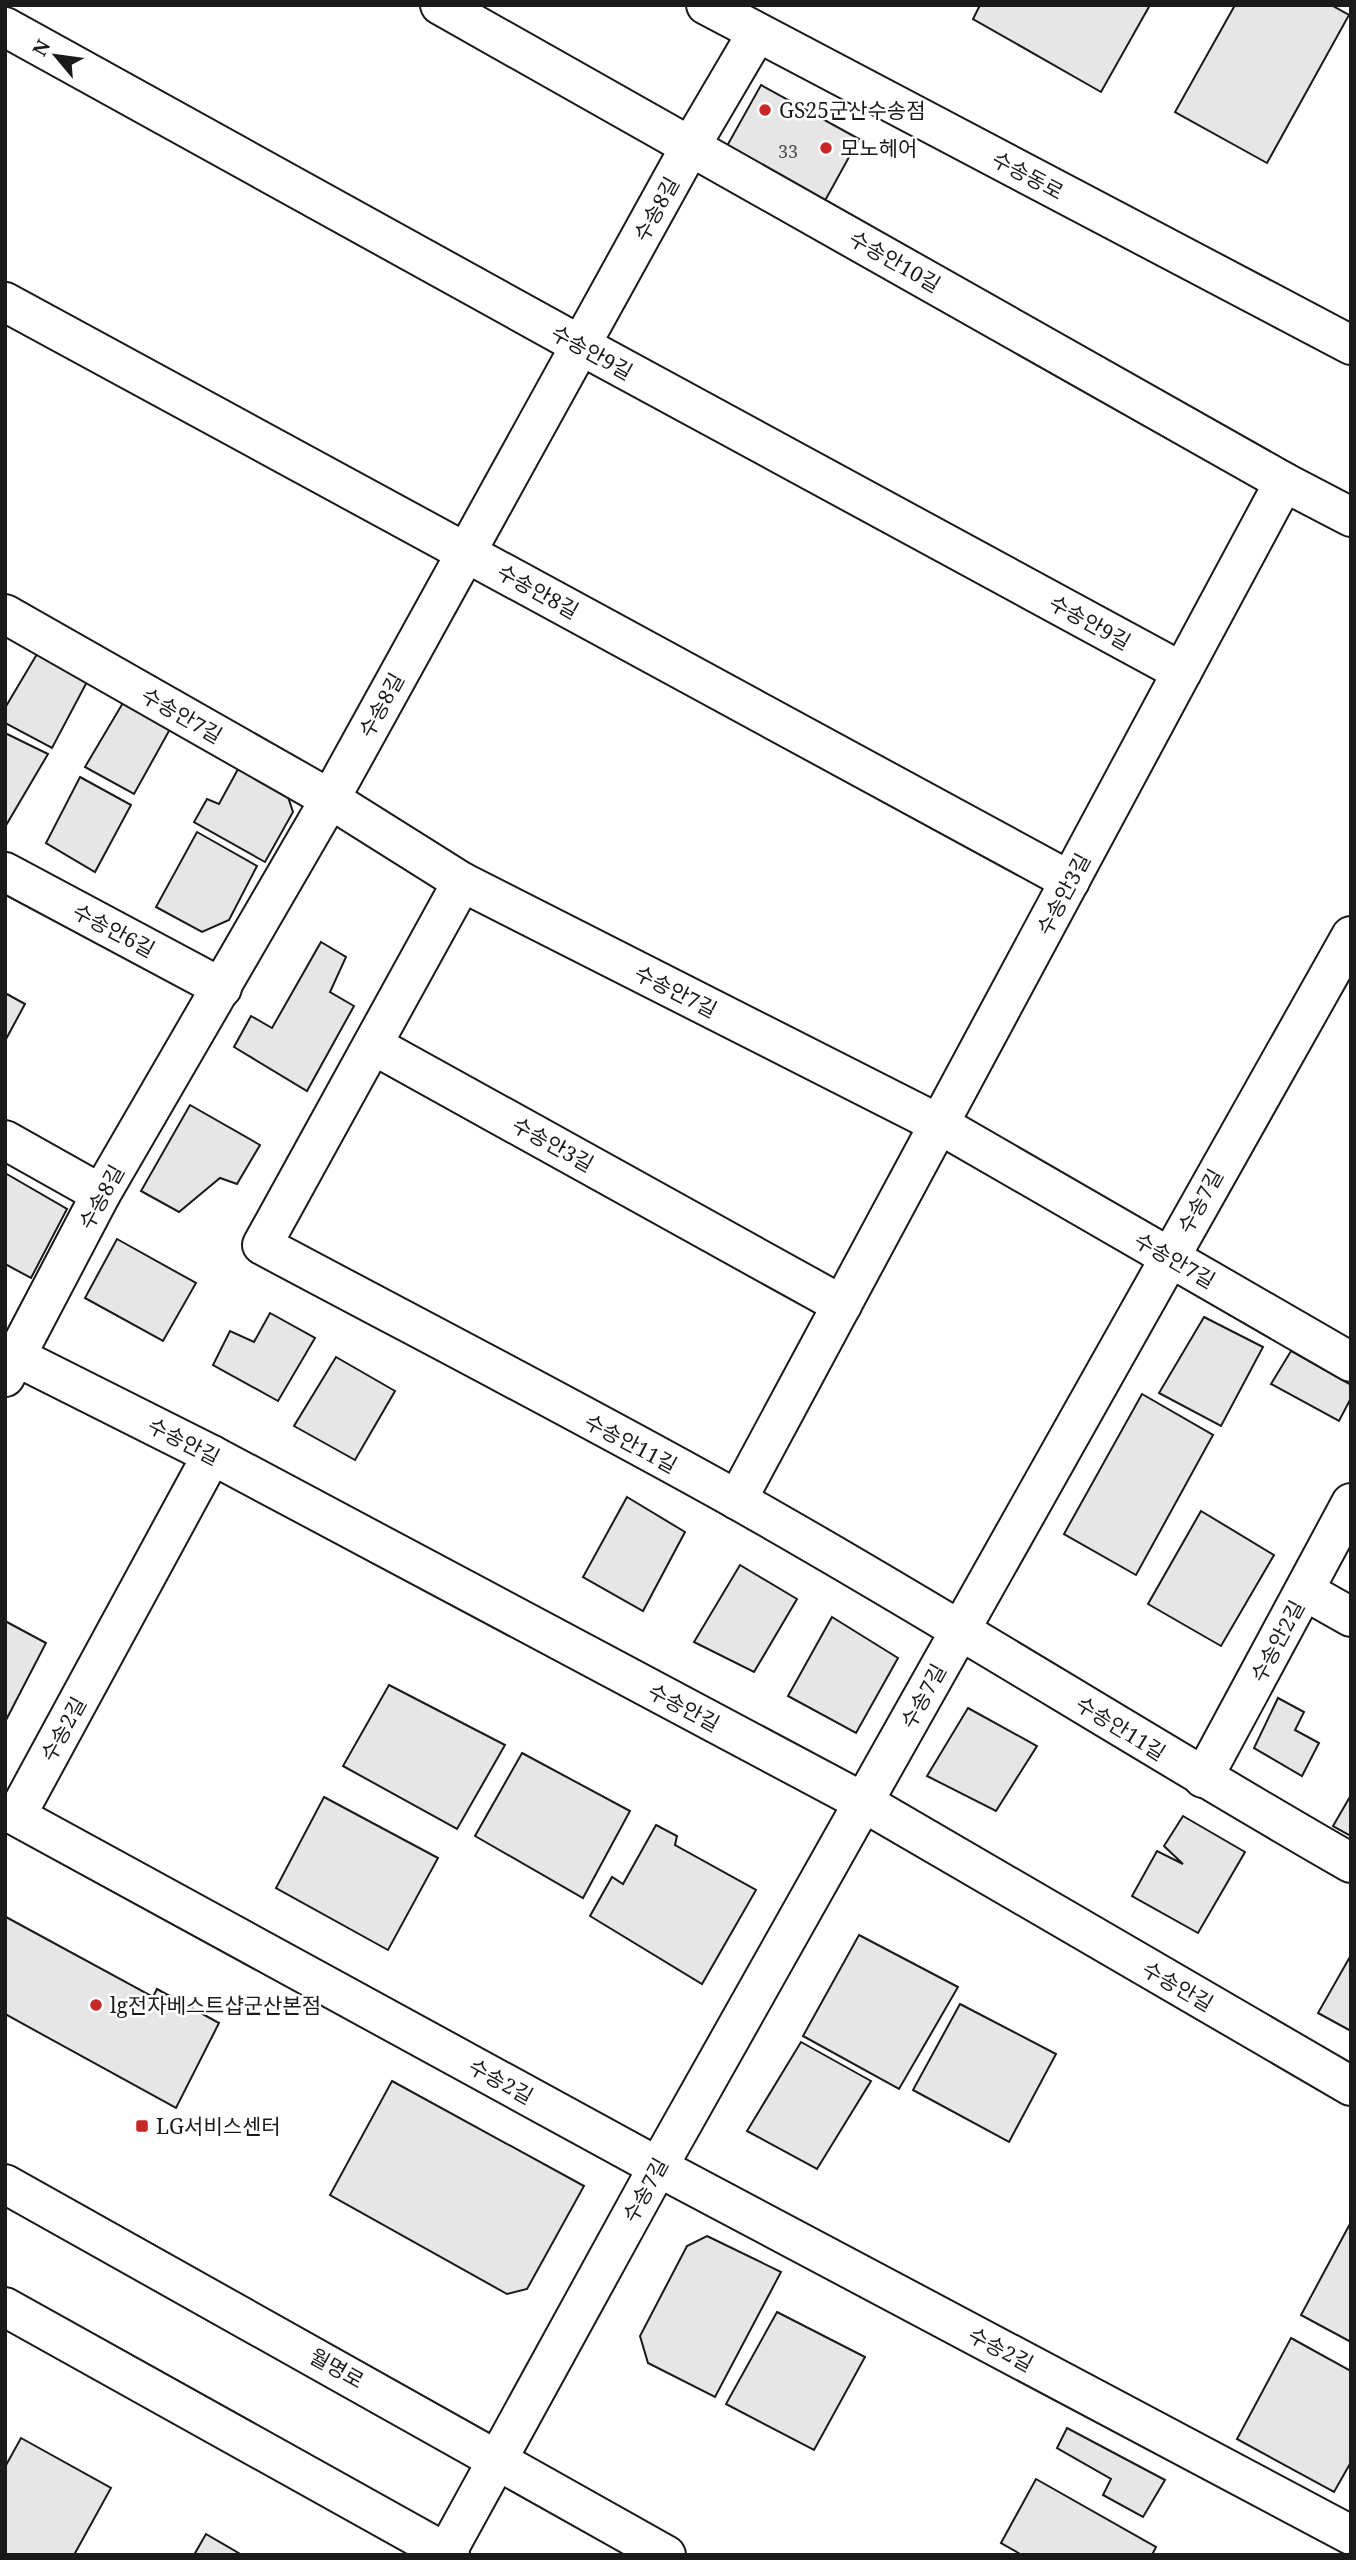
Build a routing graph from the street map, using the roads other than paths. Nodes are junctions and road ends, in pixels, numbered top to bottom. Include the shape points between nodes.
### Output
1 (440, 5) edge
2 (706, 5) edge
3 (5, 27) edge
4 (757, 33) junction
5 (690, 147) junction
6 (5, 302) edge
7 (580, 345) junction
8 (1351, 345) edge
9 (1283, 482) junction
10 (1351, 517) edge
11 (465, 552) junction
12 (5, 614) edge
13 (1182, 672) junction
14 (330, 799) junction
15 (5, 872) edge
16 (1070, 881) junction
17 (462, 882) junction
18 (1351, 936) edge
19 (222, 988) junction
20 (373, 1045) junction
21 (937, 1123) junction
22 (5, 1140) edge
23 (102, 1194) junction
24 (1169, 1257) junction
25 (842, 1305) junction
26 (9, 1362) edge
27 (1351, 1362) edge
28 (212, 1455) junction
29 (737, 1500) junction
30 (1351, 1503) edge
31 (1305, 1591) junction
32 (1351, 1617) edge
33 (961, 1630) junction
34 (1203, 1778) junction
35 (863, 1802) junction
36 (1351, 1863) edge
37 (1351, 2086) edge
38 (658, 2167) junction
39 (5, 2184) edge
40 (5, 2307) edge
41 (498, 2458) junction
42 (1351, 2535) edge
43 (447, 2554) edge
44 (666, 2555) edge

1 - 5 street, 수송안10길
2 - 4 street, 수송동로
3 - 7 street, 수송안9길
4 - 5 street, 수송8길
4 - 8 street, 수송동로
5 - 7 street, 수송8길
5 - 9 street, 수송안10길
6 - 11 street, 수송안8길
7 - 11 street, 수송8길
7 - 13 street, 수송안9길
9 - 10 street, 수송안10길
9 - 13 street, 수송안3길
11 - 14 street, 수송8길
11 - 16 street, 수송안8길
12 - 14 street, 수송안7길
13 - 16 street, 수송안3길
14 - 17 street, 수송안7길
14 - 19 street, 수송8길
15 - 19 street, 수송안6길
16 - 21 street, 수송안3길
17 - 20 street, 수송안11길
17 - 21 street, 수송안7길
18 - 24 street, 수송7길
19 - 23 street, 수송8길
20 - 25 street, 수송안3길
20 - 29 street, 수송안11길 via 262,1245
21 - 24 street, 수송안7길
21 - 25 street, 수송안3길
22 - 23 street
23 - 26 street, 수송8길
24 - 27 street, 수송안7길
24 - 33 street, 수송7길
25 - 29 street, 수송안3길
26 - 28 street, 수송안길
28 - 35 street, 수송안길
28 - 38 street, 수송2길 via 16,1816
29 - 33 street, 수송안11길
30 - 31 street, 수송안2길
31 - 32 street
31 - 34 street, 수송안2길
33 - 34 street, 수송안11길
33 - 35 street, 수송7길
34 - 36 street, 수송안11길
35 - 37 street, 수송안길
35 - 38 street, 수송7길
38 - 41 street, 수송7길
38 - 42 street, 수송2길
39 - 41 street, 월명로
40 - 43 street
41 - 43 street, 수송7길
41 - 44 street, 월명로

